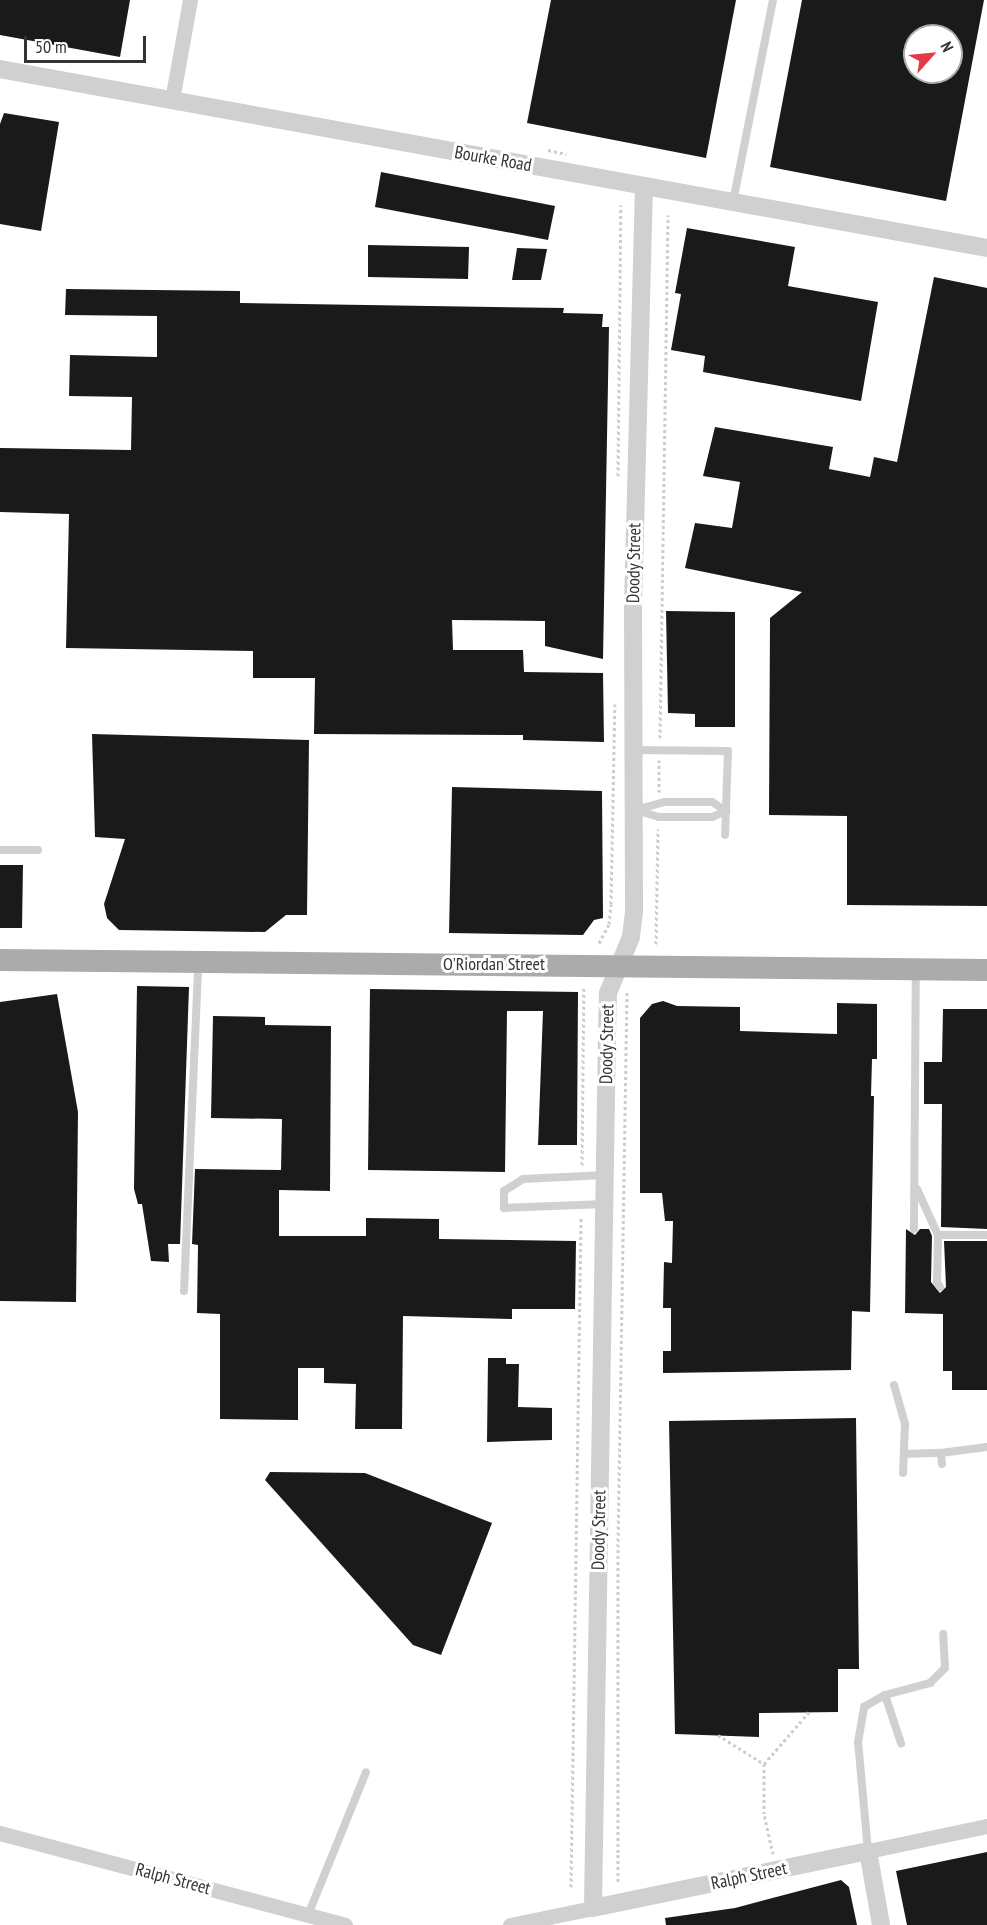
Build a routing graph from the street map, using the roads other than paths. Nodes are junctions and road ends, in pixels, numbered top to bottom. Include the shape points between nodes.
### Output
1 (190, 0) edge
2 (773, 0) edge
3 (0, 69) edge
4 (172, 100) junction
5 (644, 186) junction
6 (733, 202) junction
7 (987, 248) edge
8 (634, 750) junction
9 (635, 810) junction
10 (726, 811) junction
11 (725, 835) dead end
12 (0, 850) edge
13 (38, 850) dead end
14 (0, 960) edge
15 (198, 961) junction
16 (619, 965) junction
17 (916, 970) junction
18 (987, 970) edge
19 (606, 1175) junction
20 (915, 1185) junction
21 (605, 1204) junction
22 (914, 1229) dead end
23 (938, 1235) junction
24 (987, 1235) edge
25 (940, 1287) dead end
26 (184, 1291) dead end
27 (894, 1385) dead end
28 (987, 1447) edge
29 (941, 1453) junction
30 (904, 1454) junction
31 (942, 1464) dead end
32 (903, 1473) dead end
33 (943, 1634) dead end
34 (885, 1695) junction
35 (901, 1743) dead end
36 (366, 1772) dead end
37 (987, 1826) edge
38 (0, 1833) edge
39 (868, 1851) junction
40 (593, 1908) junction
41 (308, 1915) junction
42 (345, 1925) edge
43 (510, 1925) edge
44 (881, 1925) edge

1 - 4 street
2 - 6 lane
3 - 4 street, Bourke Road
4 - 5 street, Bourke Road
5 - 6 street, Bourke Road
5 - 8 street, Doody Street
6 - 7 street, Bourke Road
8 - 9 street, Doody Street
8 - 10 lane via 728,751
9 - 10 lane via 658,817 712,817
9 - 10 lane via 659,804 712,802
9 - 16 street, Doody Street via 634,912 631,937
10 - 11 lane
12 - 13 lane
14 - 15 main road, O'Riordan Street
15 - 16 main road, O'Riordan Street
15 - 26 lane
16 - 17 main road, O'Riordan Street
16 - 19 street, Doody Street via 608,993
17 - 18 main road, O'Riordan Street
17 - 20 lane
19 - 21 street, Doody Street
19 - 21 lane via 523,1179 504,1191 504,1208
20 - 22 lane
20 - 23 lane
21 - 40 street, Doody Street
23 - 24 lane
23 - 25 lane
27 - 30 lane via 905,1424
28 - 29 lane
29 - 30 lane
29 - 31 lane
30 - 32 lane
33 - 34 lane via 945,1668 930,1683
34 - 35 lane
34 - 39 lane via 864,1707 858,1742
36 - 41 lane
37 - 39 street, Ralph Street
38 - 41 street, Ralph Street
39 - 40 street, Ralph Street
39 - 44 street
40 - 43 street, Ralph Street
41 - 42 street, Ralph Street

